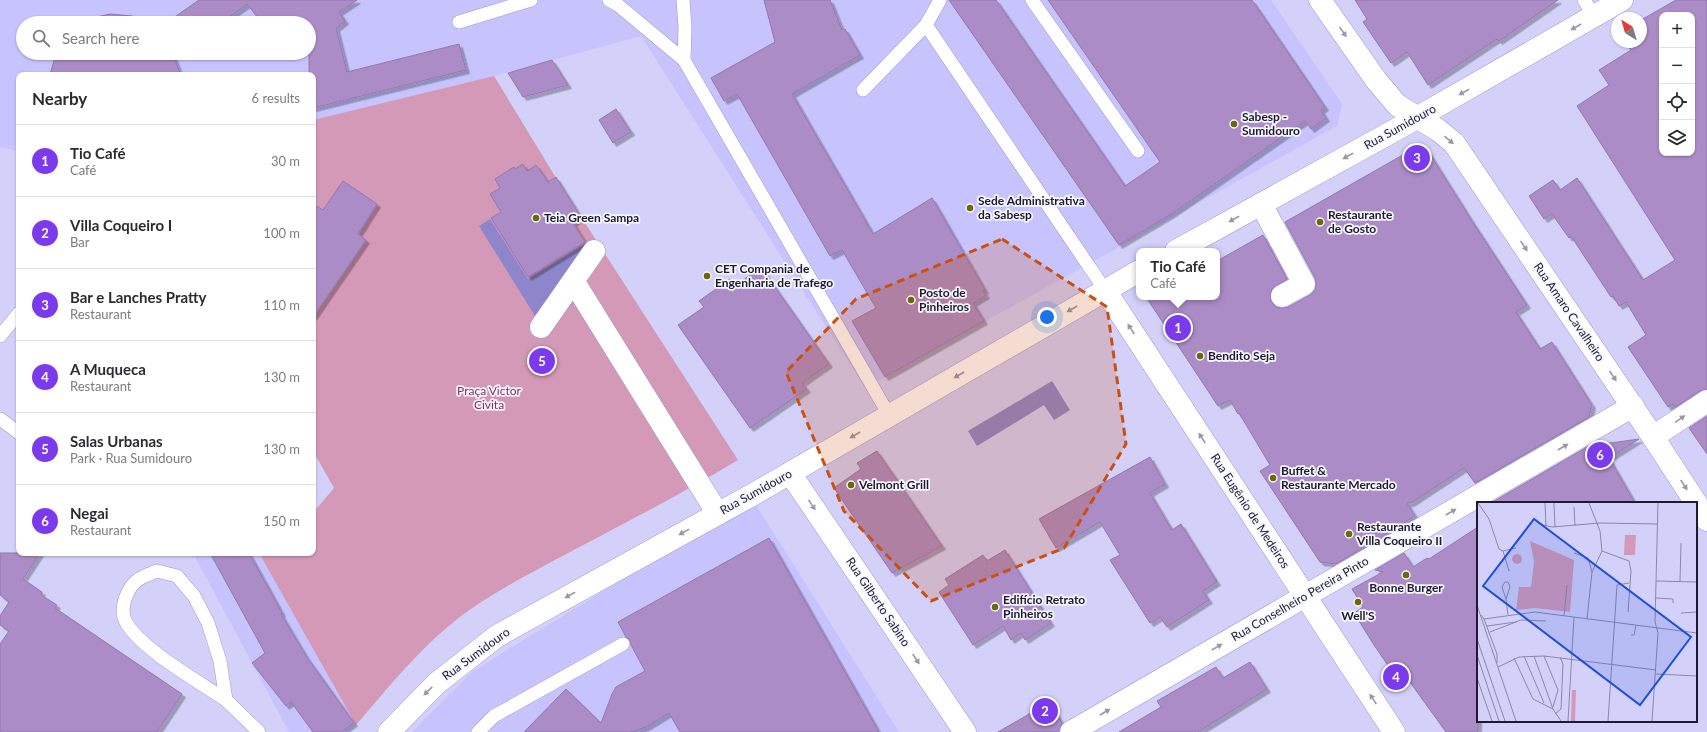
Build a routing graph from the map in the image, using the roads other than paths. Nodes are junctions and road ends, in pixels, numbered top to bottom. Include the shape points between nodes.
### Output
1 (531, 0) edge
2 (609, 0) edge
3 (683, 0) edge
4 (940, 0) edge
5 (1032, 0) edge
6 (1320, 0) edge
7 (1622, 0) edge
8 (1589, 8) edge
9 (459, 22) dead end
10 (926, 25) junction
11 (684, 60) junction
12 (863, 90) dead end
13 (1418, 117) junction
14 (1138, 151) dead end
15 (1261, 204) junction
16 (1181, 248) edge
17 (594, 251) dead end
18 (1136, 273) edge
19 (574, 282) junction
20 (1105, 290) junction
21 (1282, 296) dead end
22 (16, 317) edge
23 (541, 327) dead end
24 (0, 336) edge
25 (1707, 401) edge
26 (1633, 406) junction
27 (889, 416) junction
28 (0, 419) edge
29 (16, 431) edge
30 (1653, 437) junction
31 (790, 473) junction
32 (1695, 502) edge
33 (1697, 505) edge
34 (718, 514) junction
35 (1707, 520) edge
36 (1306, 596) junction
37 (623, 644) dead end
38 (226, 700) junction
39 (259, 732) edge
40 (389, 732) edge
41 (478, 732) edge
42 (965, 732) edge
43 (1071, 732) edge
44 (1394, 732) edge

1 - 9 lane
2 - 11 lane
3 - 11 lane
4 - 10 lane
5 - 14 lane
6 -> 13 street, Rua Amaro Cavalheiro via 1376,80 1397,105
7 - 8 street, Rua Sumidouro
8 -> 13 street, Rua Sumidouro
10 - 12 lane
10 - 20 lane
11 - 27 lane
13 -> 15 street, Rua Sumidouro
13 -> 26 street, Rua Amaro Cavalheiro via 1454,143
15 -> 16 street, Rua Sumidouro
15 - 21 street via 1304,284
17 - 19 street
18 - 20 street, Rua Sumidouro
19 - 23 street
19 - 34 street
20 -> 27 street, Rua Sumidouro
36 -> 20 street, Rua Eugênio de Medeiros
22 - 24 lane
30 -> 25 street
26 - 30 street, Rua Amaro Cavalheiro
36 -> 26 street, Rua Conselheiro Pereira Pinto
27 -> 31 street, Rua Sumidouro
28 - 29 lane
30 -> 32 street, Rua Amaro Cavalheiro
31 - 34 street, Rua Sumidouro
31 -> 42 street, Rua Gilberto Sabino
33 -> 35 street, Rua Amaro Cavalheiro
34 -> 40 street, Rua Sumidouro via 497,636 437,683
43 -> 36 street, Rua Conselheiro Pereira Pinto
44 -> 36 street, Rua Eugênio de Medeiros
37 - 41 lane via 494,716
38 - 38 lane via 157,654 135,634 125,620 123,607 129,587 139,578 157,571 177,576 194,596 208,623 220,660
38 - 39 lane

